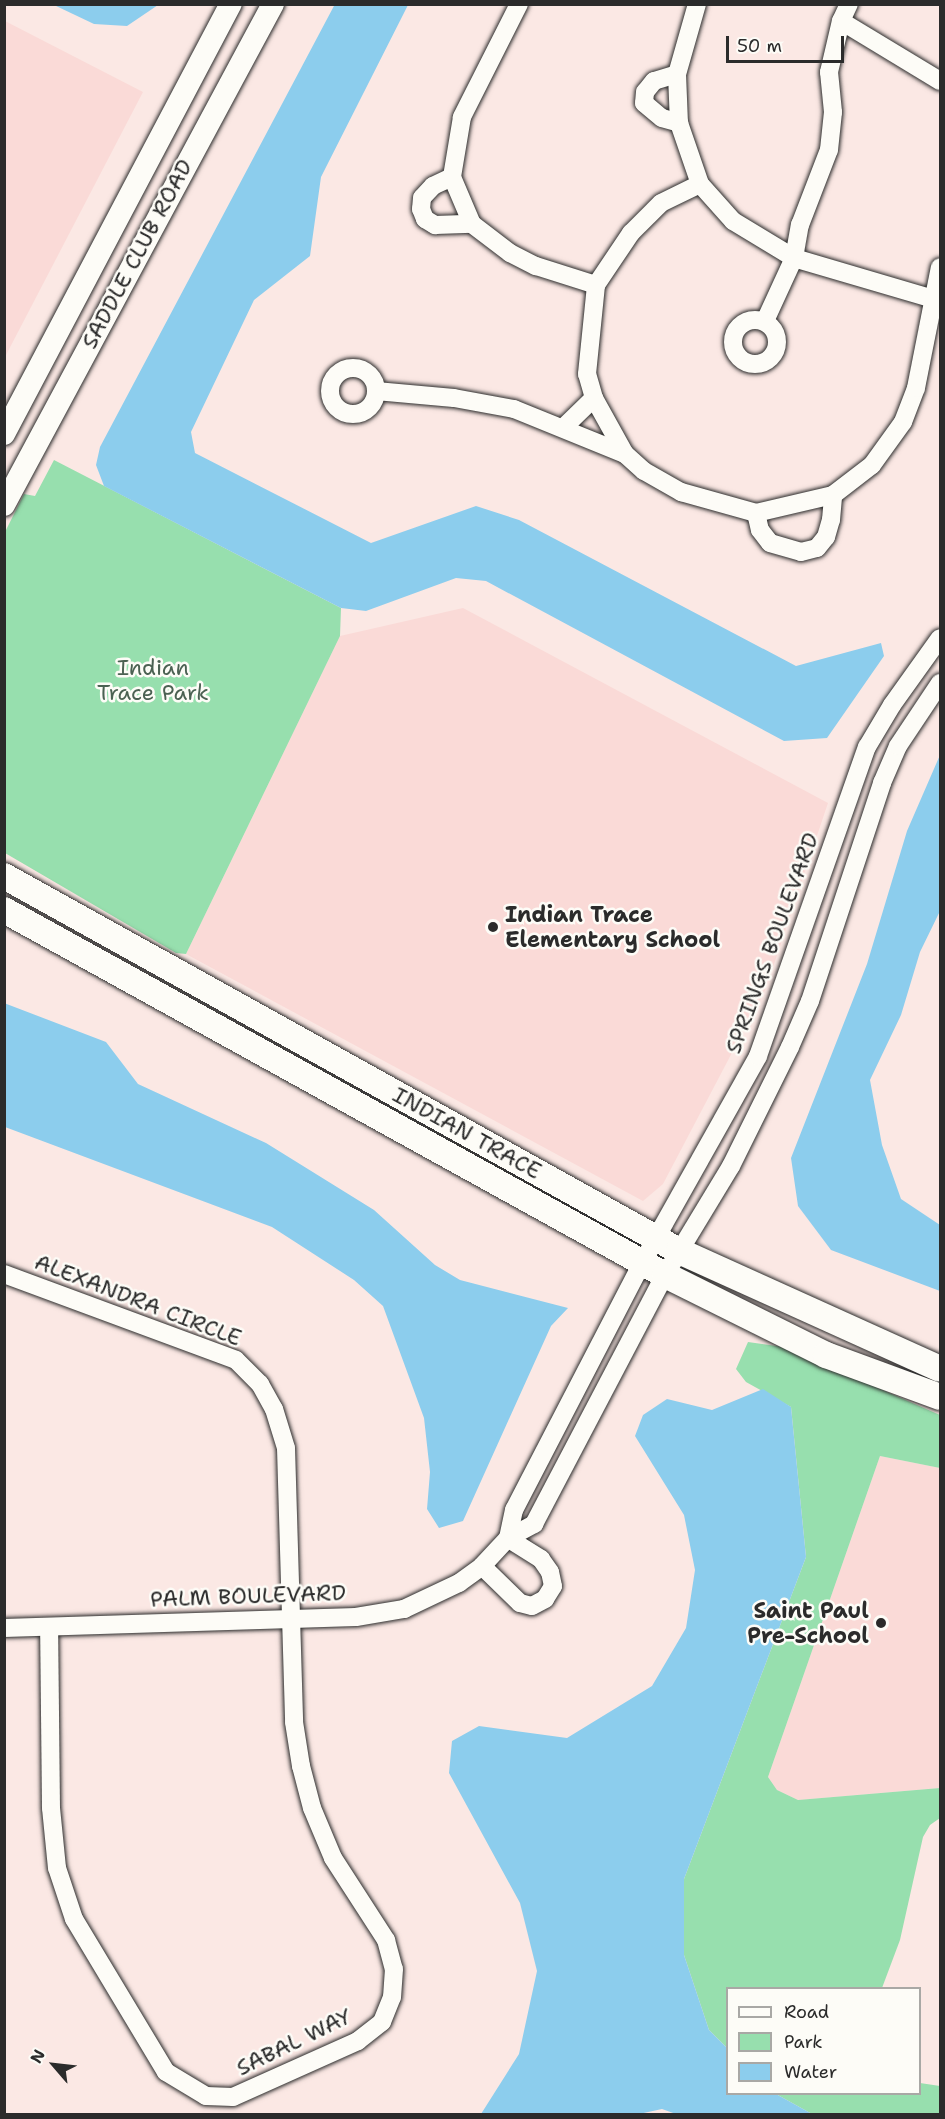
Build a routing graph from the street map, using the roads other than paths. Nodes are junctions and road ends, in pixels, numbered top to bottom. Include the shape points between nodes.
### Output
1 (231, 4) edge
2 (273, 4) edge
3 (519, 4) edge
4 (697, 4) edge
5 (845, 13) edge
6 (677, 74) junction
7 (940, 81) edge
8 (679, 123) junction
9 (452, 177) junction
10 (700, 184) junction
11 (472, 224) junction
12 (794, 258) junction
13 (940, 267) edge
14 (596, 285) junction
15 (933, 299) junction
16 (765, 321) dead end
17 (376, 391) dead end
18 (594, 398) junction
19 (564, 428) junction
20 (4, 434) edge
21 (626, 454) junction
22 (832, 495) junction
23 (4, 505) edge
24 (756, 513) junction
25 (940, 638) edge
26 (940, 683) edge
27 (4, 876) edge
28 (4, 910) edge
29 (656, 1239) junction
30 (679, 1251) junction
31 (642, 1263) junction
32 (4, 1274) edge
33 (665, 1275) junction
34 (940, 1369) edge
35 (940, 1397) edge
36 (554, 1435) junction
37 (577, 1448) junction
38 (508, 1538) junction
39 (482, 1566) junction
40 (293, 1618) junction
41 (4, 1628) edge
42 (49, 1628) junction

1 - 20 street, SADDLE CLUB ROAD
2 - 23 street, SADDLE CLUB ROAD
3 - 9 street via 462,117
4 - 6 street
5 - 7 street
5 - 12 street via 829,72 833,112 829,150 800,225
6 - 8 street
6 - 8 street via 654,81 645,92 644,103 662,118
8 - 10 street
9 - 11 street
9 - 11 street via 433,186 422,198 425,219 435,225
10 - 12 street via 733,221
10 - 14 street via 654,211 631,233
11 - 14 street via 510,253 536,266
12 - 15 street
12 - 16 street
13 - 15 street
14 - 18 street via 587,374
15 - 22 street via 916,388 903,422 872,465
17 - 19 street via 454,398 514,409
18 - 19 street
18 - 21 street
19 - 21 street
21 - 24 street via 644,471 681,492
22 - 24 street
22 - 24 street via 831,520 817,549 801,552 770,543 759,530
25 - 29 street, SPRINGS BOULEVARD via 867,747 758,1056
26 - 30 street via 898,746 882,783 810,1001 790,1047 731,1166
27 - 29 main road, INDIAN TRACE
28 - 31 main road, INDIAN TRACE
29 - 30 main road, INDIAN TRACE
29 - 31 street, SPRINGS BOULEVARD
30 - 33 street
30 - 34 main road, INDIAN TRACE
31 - 33 main road, INDIAN TRACE
31 - 36 street
32 - 40 street, ALEXANDRA CIRCLE via 202,1345 236,1360 260,1384 274,1409 286,1448
33 - 35 main road, INDIAN TRACE via 826,1355
33 - 37 street, PALM BOULEVARD
36 - 37 street
36 - 38 street via 514,1510
37 - 38 street, PALM BOULEVARD via 534,1524
38 - 39 street, PALM BOULEVARD
38 - 39 street via 541,1559 550,1572 553,1586 545,1599 532,1606 520,1603
39 - 40 street, PALM BOULEVARD via 459,1583 404,1609 356,1617
40 - 42 street, PALM BOULEVARD
40 - 42 street, SABAL WAY via 294,1722 312,1808 333,1858 386,1940 394,1969 393,1997 382,2022 358,2041 234,2097 206,2096 166,2072 74,1919 57,1868 51,1808
41 - 42 street, PALM BOULEVARD

